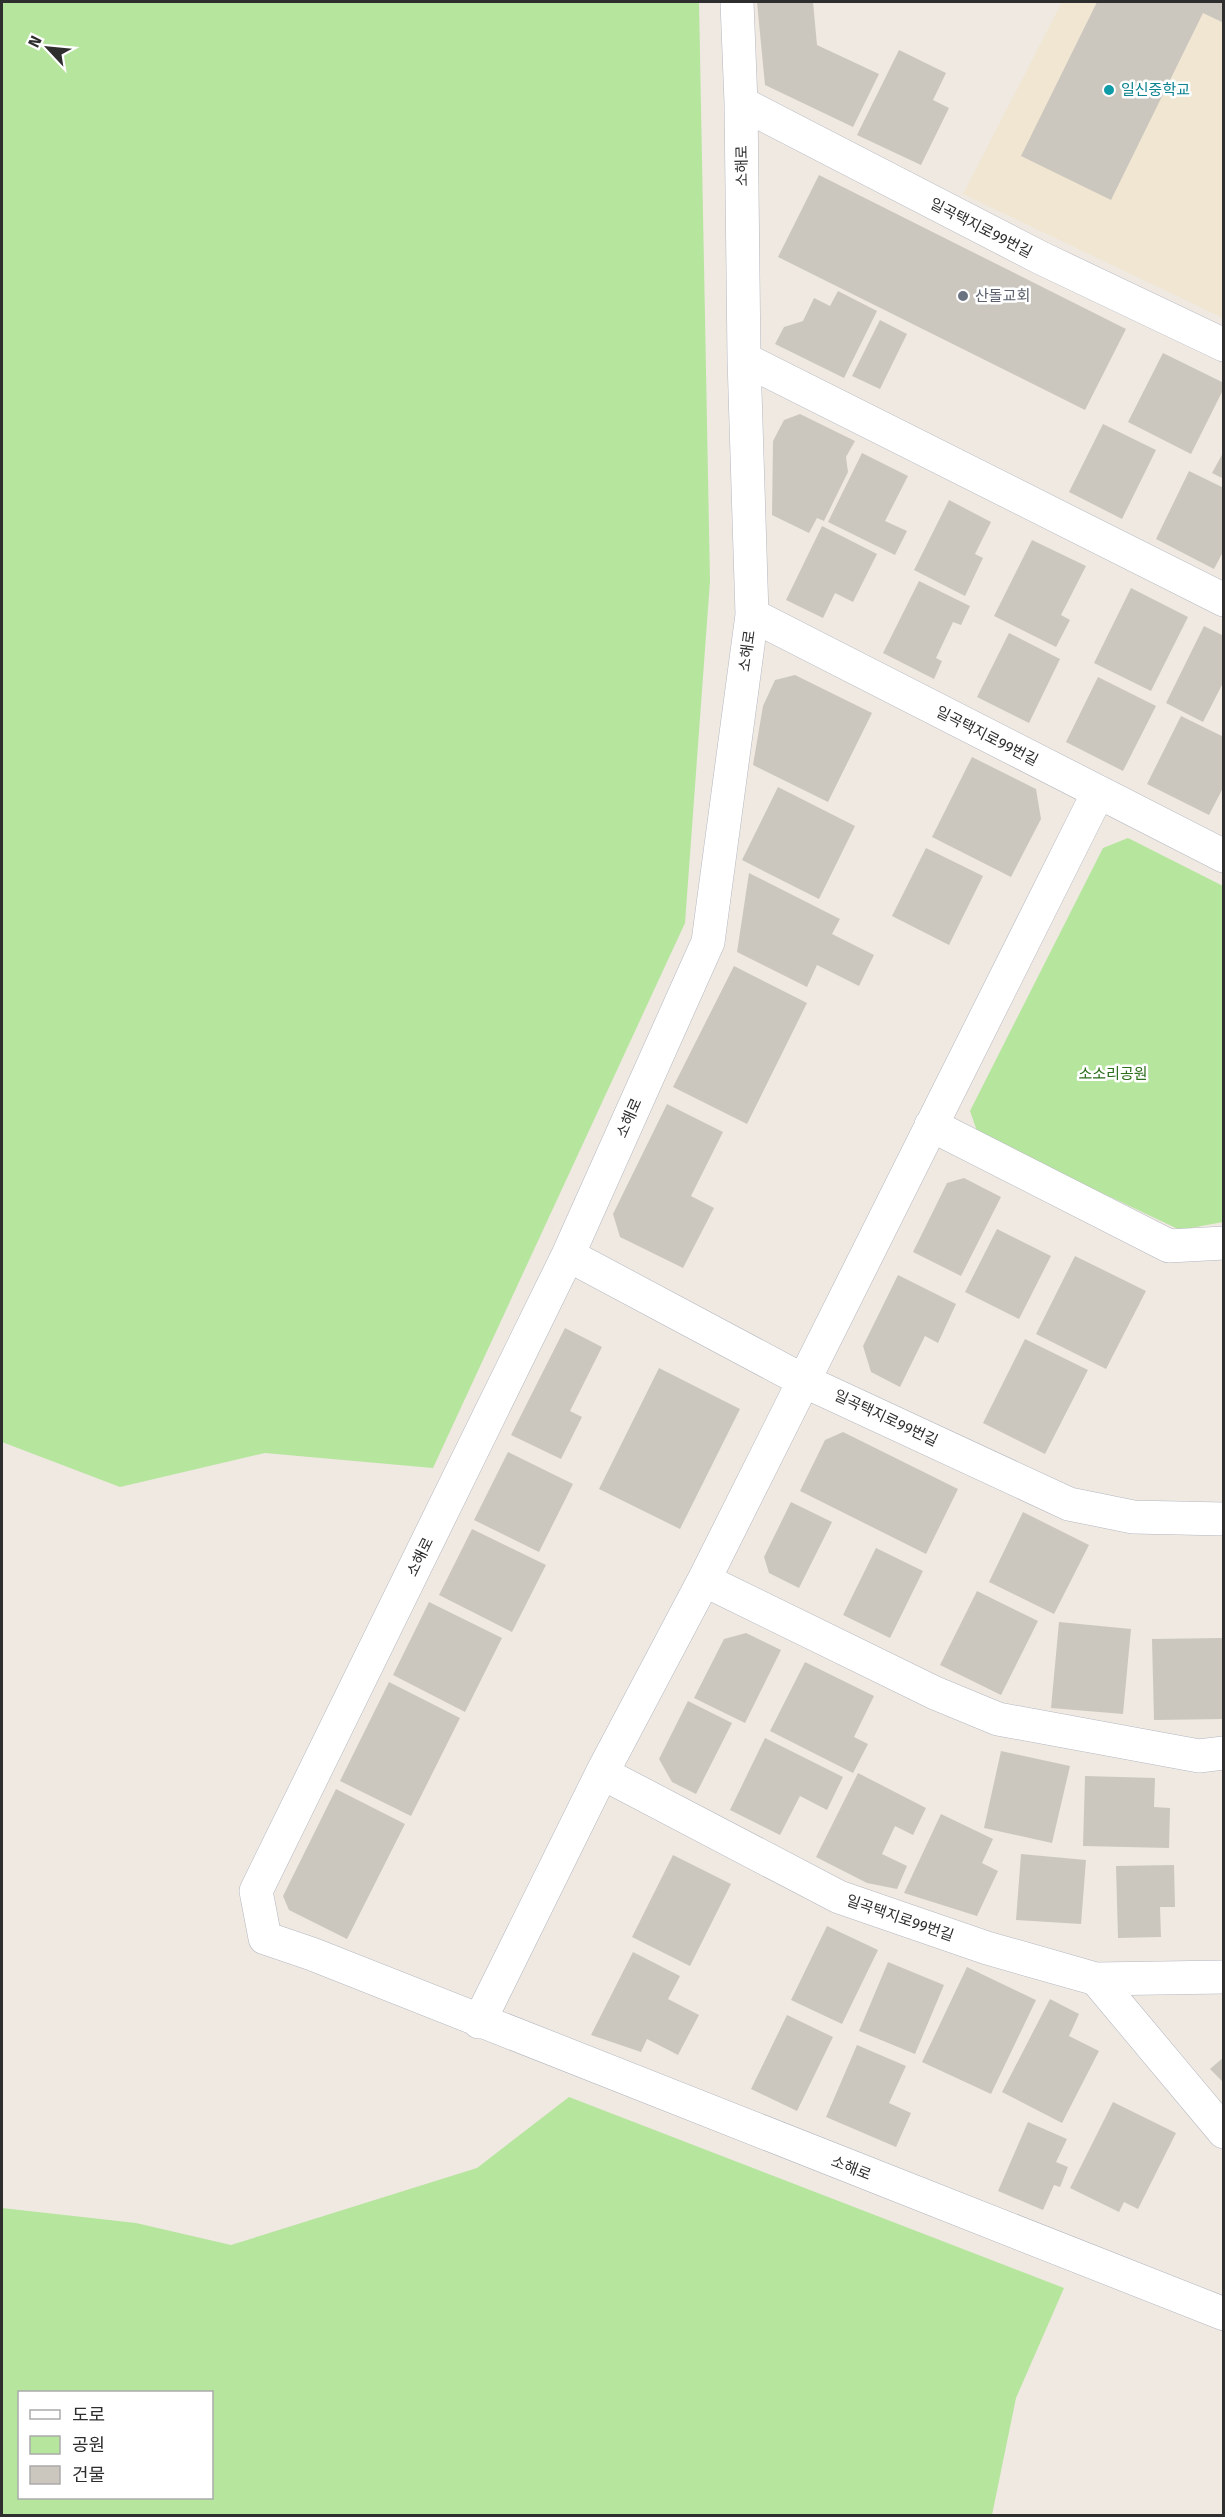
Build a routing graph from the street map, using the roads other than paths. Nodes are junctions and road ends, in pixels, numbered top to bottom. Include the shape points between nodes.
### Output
1 (737, 2) edge
2 (741, 103) junction
3 (1224, 345) edge
4 (744, 359) junction
5 (1224, 600) edge
6 (752, 615) junction
7 (1098, 793) junction
8 (1224, 856) edge
9 (931, 1125) junction
10 (1224, 1243) edge
11 (568, 1255) junction
12 (804, 1381) junction
13 (1224, 1519) edge
14 (704, 1580) junction
15 (1224, 1752) edge
16 (602, 1773) junction
17 (1224, 1977) edge
18 (1096, 1979) junction
19 (479, 2022) junction
20 (1224, 2132) edge
21 (1224, 2314) edge

1 - 2 street, 소해로
2 - 3 street, 일곡택지로99번길 via 1041,258
2 - 4 street, 소해로
4 - 5 street
4 - 6 street, 소해로
6 - 7 street, 일곡택지로99번길
6 - 11 street, 소해로 via 708,942
7 - 8 street, 일곡택지로99번길
7 - 9 street
9 - 10 street via 1169,1246
9 - 12 street
11 - 12 street, 일곡택지로99번길
11 - 19 street, 소해로 via 255,1891 265,1938
12 - 13 street, 일곡택지로99번길 via 1069,1503 1133,1517
12 - 14 street
14 - 15 street via 935,1693 998,1719 1199,1756
14 - 16 street
16 - 18 street, 일곡택지로99번길 via 839,1897 987,1948
16 - 19 street
17 - 18 street, 일곡택지로99번길
18 - 20 street
19 - 21 street, 소해로

